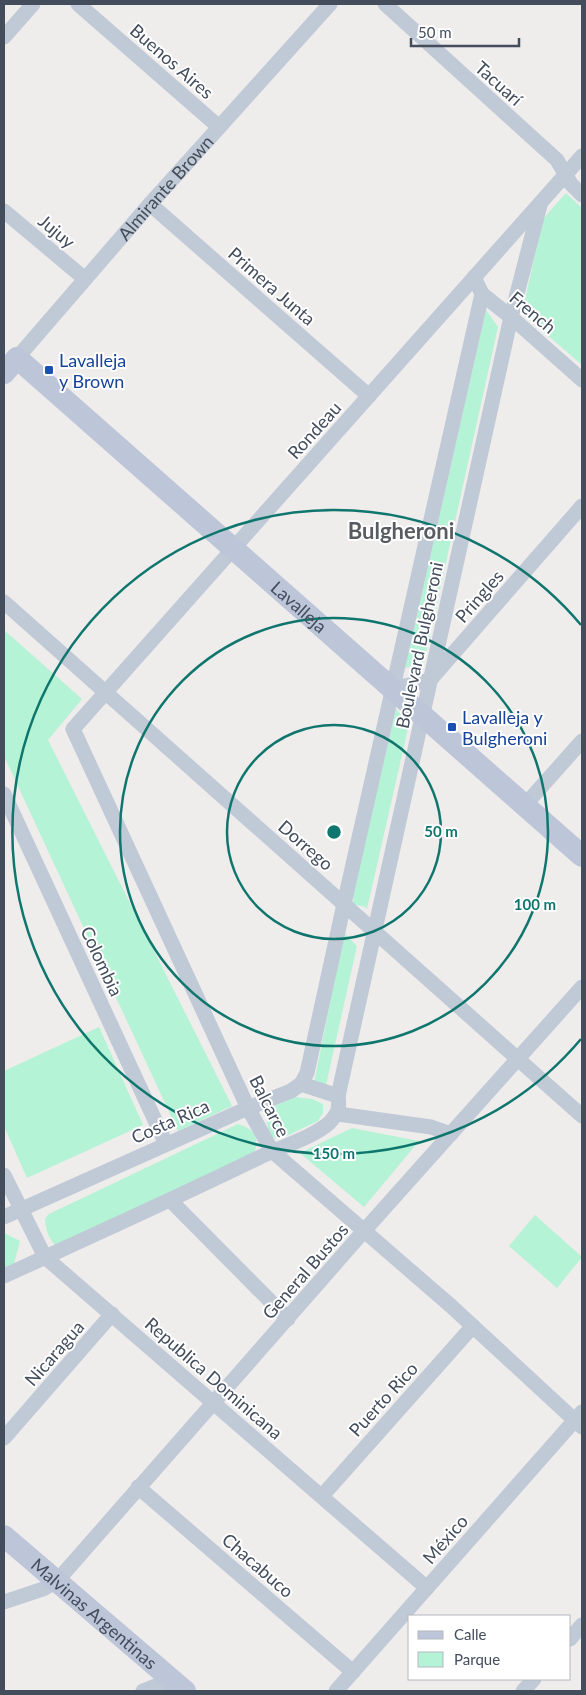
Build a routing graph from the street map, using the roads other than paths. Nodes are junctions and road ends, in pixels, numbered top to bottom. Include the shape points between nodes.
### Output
1 (33, 4) edge
2 (78, 4) edge
3 (330, 4) edge
4 (385, 4) edge
5 (4, 37) edge
6 (219, 127) junction
7 (582, 156) edge
8 (565, 176) junction
9 (582, 194) edge
10 (540, 203) junction
11 (150, 204) junction
12 (4, 211) edge
13 (474, 277) junction
14 (85, 279) junction
15 (482, 294) junction
16 (511, 316) junction
17 (10, 365) edge
18 (582, 380) edge
19 (369, 396) junction
20 (582, 506) edge
21 (234, 549) junction
22 (4, 602) edge
23 (430, 680) junction
24 (392, 689) junction
25 (105, 694) junction
26 (422, 715) junction
27 (74, 729) joint
28 (582, 741) edge
29 (4, 794) edge
30 (525, 806) junction
31 (582, 856) edge
32 (344, 904) junction
33 (374, 932) junction
34 (582, 987) edge
35 (518, 1059) junction
36 (301, 1084) junction
37 (338, 1096) junction
38 (248, 1108) junction
39 (338, 1114) junction
40 (582, 1116) edge
41 (451, 1134) junction
42 (166, 1144) junction
43 (272, 1151) junction
44 (4, 1175) edge
45 (171, 1201) junction
46 (20, 1209) junction
47 (4, 1217) edge
48 (363, 1232) junction
49 (45, 1257) junction
50 (4, 1276) edge
51 (112, 1314) junction
52 (288, 1319) junction
53 (473, 1326) junction
54 (214, 1402) junction
55 (580, 1420) edge
56 (4, 1438) edge
57 (138, 1488) junction
58 (322, 1496) junction
59 (4, 1536) edge
60 (57, 1580) junction
61 (427, 1588) junction
62 (4, 1602) edge
63 (582, 1625) edge
64 (571, 1638) edge
65 (353, 1672) junction
66 (533, 1680) edge
67 (178, 1685) edge
68 (143, 1691) edge
69 (336, 1691) edge
70 (523, 1691) edge

1 - 5 street
2 - 6 street, Buenos Aires
3 - 6 street, Almirante Brown
4 - 8 street, Tacuarí via 557,160
6 - 11 street, Almirante Brown
7 - 8 street, Rondeau
8 - 9 street, Tacuarí
8 - 10 street, Rondeau
10 - 13 street, Rondeau
10 - 16 street, Boulevard Bulgheroni
11 - 14 street, Almirante Brown
11 - 19 street, Primera Junta
12 - 14 street, Jujuy
13 - 15 street
13 - 19 street, Rondeau
14 - 17 street, Almirante Brown
15 - 16 street, French
15 - 24 street, Boulevard Bulgheroni
16 - 18 street, French
16 - 23 street, Boulevard Bulgheroni
17 - 21 street, Lavalleja
19 - 21 street, Rondeau
20 - 23 street, Pringles
21 - 24 street, Lavalleja
21 - 25 street, Rondeau
22 - 25 street, Dorrego
23 - 24 street
23 - 26 street, Boulevard Bulgheroni
24 - 26 street, Lavalleja
24 - 32 street, Boulevard Bulgheroni
25 - 27 street, Rondeau
25 - 32 street, Dorrego
26 - 30 street, Lavalleja
26 - 33 street, Boulevard Bulgheroni
27 - 38 street, Balcarce
28 - 30 street
29 - 42 street, Colombia
30 - 31 street, Lavalleja
32 - 33 street, Dorrego
32 - 36 street, Boulevard Bulgheroni via 308,1073
33 - 35 street, Dorrego
33 - 37 street, Boulevard Bulgheroni
34 - 35 street, General Bustos
35 - 40 street, Dorrego
35 - 41 street, General Bustos
36 - 37 street
36 - 38 street, Costa Rica
37 - 39 street
38 - 42 street, Costa Rica
38 - 43 street, Balcarce
39 - 41 street via 431,1127
39 - 43 street via 318,1130
41 - 48 street, General Bustos
42 - 46 street, Costa Rica
43 - 45 street
43 - 48 street, Balcarce
44 - 46 street, Republica Dominicana
45 - 49 street
45 - 52 street
46 - 47 street, Costa Rica
46 - 49 street, Republica Dominicana
48 - 52 street, General Bustos
48 - 53 street, Balcarce
49 - 50 street
49 - 51 street, Republica Dominicana
51 - 54 street, Republica Dominicana
51 - 56 street, Nicaragua
52 - 54 street, General Bustos
53 - 55 street, Balcarce
53 - 58 street, Puerto Rico
54 - 57 street, General Bustos
54 - 58 street, Republica Dominicana
55 - 61 street, México
57 - 60 street, General Bustos
57 - 65 street, Chacabuco
58 - 61 street, Republica Dominicana
59 - 60 street, Malvinas Argentinas
60 - 62 street via 43,1589
60 - 67 street, Malvinas Argentinas
61 - 65 street, México
63 - 64 street
65 - 69 street, México
66 - 70 street
67 - 68 street

